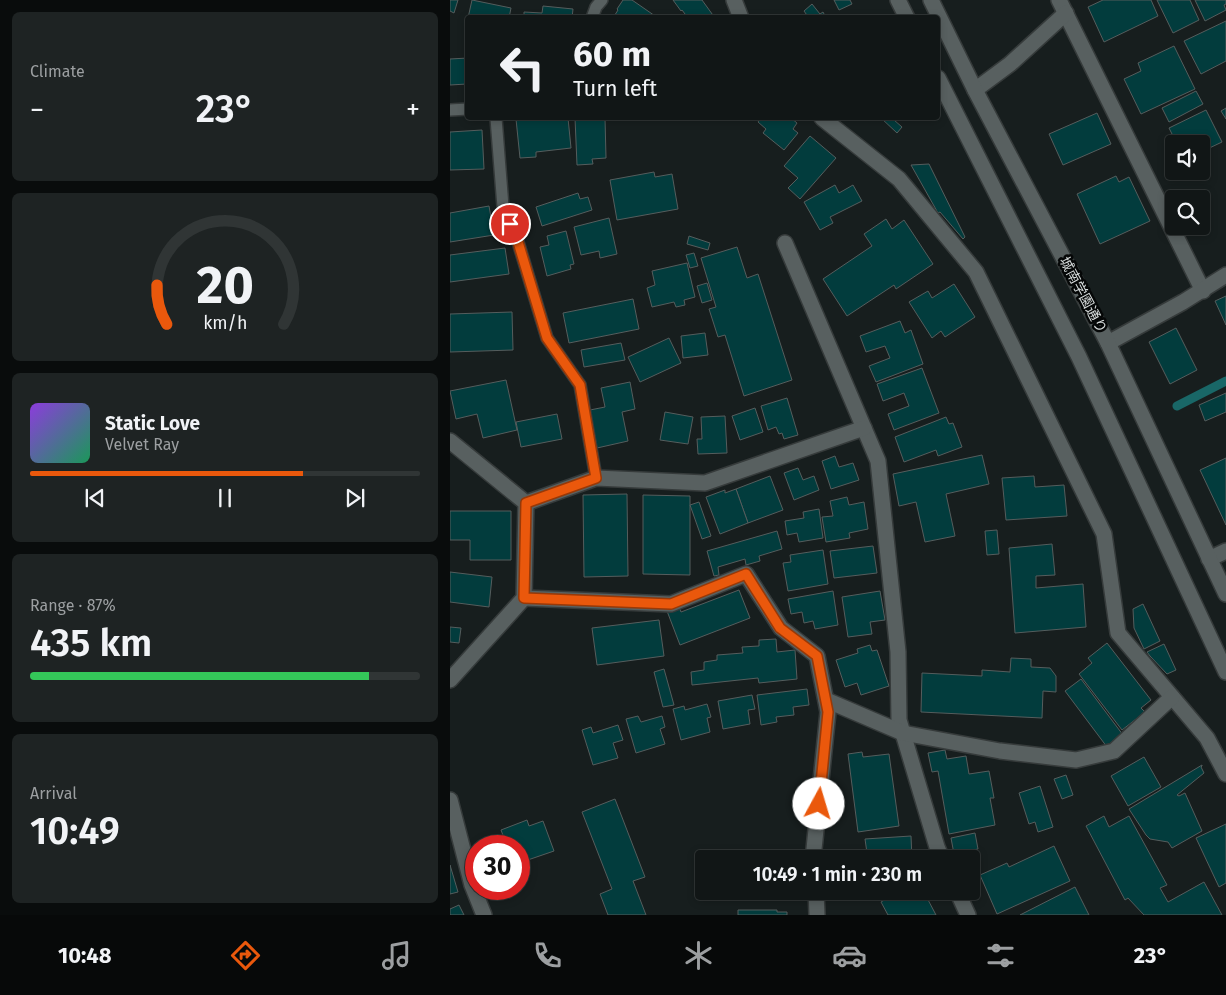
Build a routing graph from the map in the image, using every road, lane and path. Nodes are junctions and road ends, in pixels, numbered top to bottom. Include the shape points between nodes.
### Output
1 (602, 0) edge
2 (734, 0) edge
3 (898, 0) edge
4 (931, 0) edge
5 (1062, 6) edge
6 (593, 15) edge
7 (740, 15) edge
8 (906, 15) edge
9 (938, 15) edge
10 (940, 18) edge
11 (940, 82) edge
12 (975, 90) junction
13 (465, 108) edge
14 (450, 110) edge
15 (496, 120) edge
16 (825, 120) edge
17 (785, 243) dead end
18 (1226, 275) edge
19 (1203, 291) junction
20 (1108, 343) junction
21 (864, 428) junction
22 (450, 441) edge
23 (596, 478) junction
24 (526, 503) junction
25 (1226, 551) edge
26 (1210, 559) junction
27 (1226, 594) edge
28 (524, 598) junction
29 (1226, 672) edge
30 (450, 680) edge
31 (1172, 697) junction
32 (826, 700) junction
33 (903, 733) junction
34 (1226, 774) edge
35 (450, 800) edge
36 (814, 850) edge
37 (938, 850) edge
38 (817, 900) edge
39 (961, 900) edge
40 (484, 915) edge
41 (818, 915) edge
42 (968, 915) edge

1 - 6 lane
2 - 7 street
3 - 8 street
4 - 9 street, 城南学園通り
5 - 12 street via 1010,64
5 - 19 street
10 - 12 street, 城南学園通り
11 - 29 street via 1078,357
12 - 20 street, 城南学園通り
13 - 14 lane
15 - 23 lane via 503,207 518,242 547,338 580,385
16 - 31 street via 899,179 976,272 1104,534 1118,633
17 - 21 street
18 - 19 street
19 - 20 street
20 - 26 street, 城南学園通り
21 - 23 street via 705,483
21 - 33 street via 878,461 898,652 899,720
22 - 24 street
23 - 24 street
24 - 28 street
25 - 26 street
26 - 27 street, 城南学園通り
28 - 30 street
28 - 32 street via 671,604 746,574 780,628 817,656
31 - 33 street via 1114,752 1076,760 1000,751
31 - 34 street via 1207,738
32 - 33 street
32 - 36 street via 828,712
33 - 37 street
35 - 40 street via 472,885
38 - 41 street
39 - 42 street

